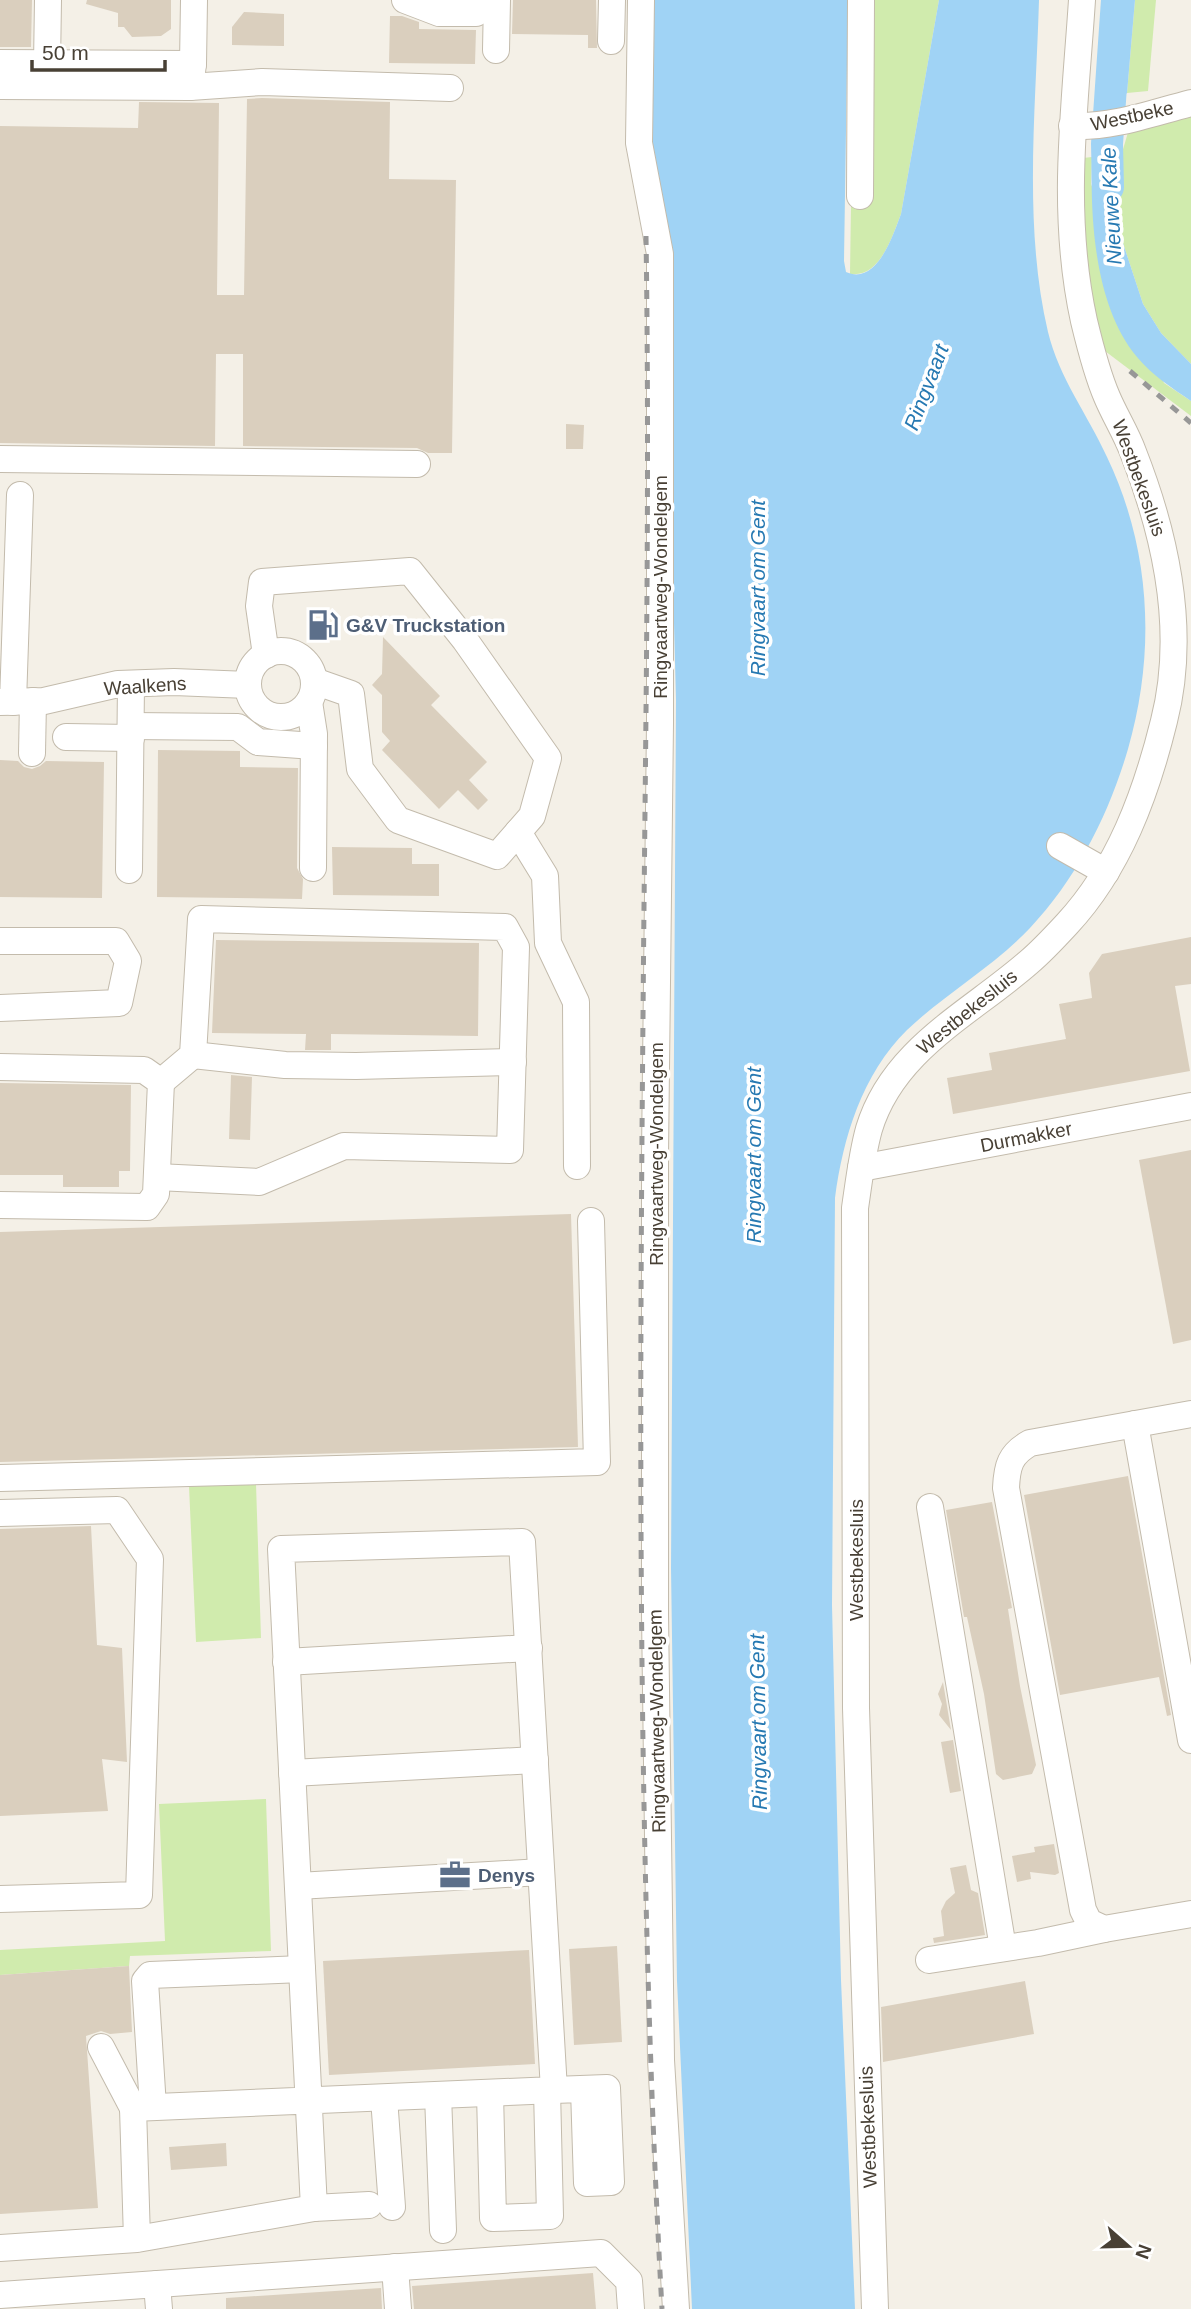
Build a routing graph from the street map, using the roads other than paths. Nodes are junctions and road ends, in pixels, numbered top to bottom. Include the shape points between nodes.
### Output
1 (48, 0) edge
2 (194, 0) edge
3 (405, 0) edge
4 (476, 0) edge
5 (497, 0) edge
6 (612, 0) edge
7 (641, 0) edge
8 (861, 0) edge
9 (1082, 0) edge
10 (611, 41) dead end
11 (496, 50) dead end
12 (0, 63) edge
13 (47, 64) junction
14 (192, 75) junction
15 (0, 86) edge
16 (450, 88) dead end
17 (1191, 103) edge
18 (1079, 126) junction
19 (860, 196) dead end
20 (0, 458) edge
21 (417, 464) dead end
22 (20, 495) dead end
23 (265, 654) junction
24 (131, 684) junction
25 (248, 685) junction
26 (311, 691) junction
27 (15, 702) edge
28 (131, 732) junction
29 (66, 737) dead end
30 (314, 746) junction
31 (32, 753) dead end
32 (518, 832) junction
33 (1060, 846) dead end
34 (313, 868) dead end
35 (129, 870) dead end
36 (1106, 872) junction
37 (0, 941) edge
38 (0, 1008) edge
39 (193, 1055) junction
40 (513, 1062) junction
41 (0, 1067) edge
42 (161, 1082) junction
43 (1191, 1106) edge
44 (577, 1166) dead end
45 (861, 1168) junction
46 (157, 1177) junction
47 (0, 1205) edge
48 (592, 1221) dead end
49 (1191, 1414) edge
50 (1135, 1424) junction
51 (0, 1478) edge
52 (930, 1507) dead end
53 (0, 1513) edge
54 (1180, 1616) edge
55 (528, 1648) junction
56 (286, 1662) junction
57 (1191, 1740) edge
58 (535, 1760) junction
59 (292, 1773) junction
60 (541, 1872) junction
61 (298, 1886) junction
62 (0, 1899) edge
63 (1191, 1914) edge
64 (1104, 1928) junction
65 (1003, 1948) junction
66 (929, 1960) dead end
67 (302, 1969) junction
68 (101, 2047) dead end
69 (584, 2089) dead end
70 (550, 2090) junction
71 (490, 2093) junction
72 (438, 2095) junction
73 (384, 2098) junction
74 (309, 2101) junction
75 (143, 2107) junction
76 (314, 2208) junction
77 (443, 2230) dead end
78 (137, 2239) junction
79 (0, 2248) edge
80 (395, 2267) junction
81 (0, 2295) edge
82 (158, 2296) edge
83 (398, 2309) edge
84 (631, 2309) edge
85 (676, 2309) edge
86 (875, 2309) edge

1 - 13 street
2 - 14 street
3 - 4 street via 439,13 476,13
5 - 11 street
6 - 10 street
7 - 85 street, Ringvaartweg-Wondelgem via 639,143 660,254 655,1614 661,2060
8 - 19 street
9 - 18 street, Westbekesluis
12 - 13 street
13 - 14 street
14 - 15 street
14 - 16 street
17 - 18 street, Westbeke via 1129,120
18 - 36 street, Westbekesluis via 1070,218 1084,321 1106,395 1154,507 1165,552 1173,651 1169,696 1152,765
20 - 21 street
22 - 27 street
23 - 25 street via 251,670
23 - 26 street via 297,655 311,670
23 - 32 street via 259,606 262,582 410,571 548,758 532,816
24 - 25 street, Waalkens
24 - 27 street, Waalkens
24 - 28 street
25 - 26 street via 260,710 281,717 292,715
26 - 30 street
26 - 32 street via 351,694 360,769 398,820 497,856
27 - 31 street
28 - 29 street
28 - 30 street via 238,727 258,742
28 - 35 street
30 - 34 street
32 - 44 street via 545,876 548,943 576,1002
33 - 36 street
36 - 45 street, Westbekesluis via 1030,962 911,1057 870,1126
37 - 38 street via 116,941 128,961 119,1003
39 - 40 street via 309,1065
39 - 40 street via 201,919 505,927 516,947
39 - 42 street
40 - 46 street via 510,1150 344,1146 259,1182
41 - 42 street via 144,1070
42 - 46 street
43 - 45 street, Durmakker
45 - 86 street, Westbekesluis via 855,1208 856,1708
46 - 47 street via 156,1194 147,1207
48 - 51 street via 597,1462
49 - 50 street
50 - 54 street
50 - 64 street via 1030,1443 1017,1450 1007,1466 1006,1488 1083,1910 1089,1922
52 - 65 street
53 - 62 street via 117,1510 150,1559 139,1895
54 - 57 street
55 - 56 street
55 - 56 street via 522,1542 281,1549
55 - 58 street
56 - 59 street
58 - 59 street
58 - 60 street
59 - 61 street
60 - 61 street
60 - 70 street
61 - 67 street
63 - 64 street
64 - 65 street
65 - 66 street
67 - 74 street
67 - 75 street via 150,1975 145,1981
68 - 75 street
69 - 70 street
70 - 71 street
70 - 71 street via 550,2216 493,2218
71 - 72 street
72 - 73 street
72 - 77 street
73 - 74 street
73 - 76 street via 380,2206
74 - 75 street
74 - 76 street
75 - 78 street
76 - 78 street
78 - 79 street
80 - 82 street
80 - 83 street
80 - 84 street via 601,2253 629,2281
81 - 82 street

